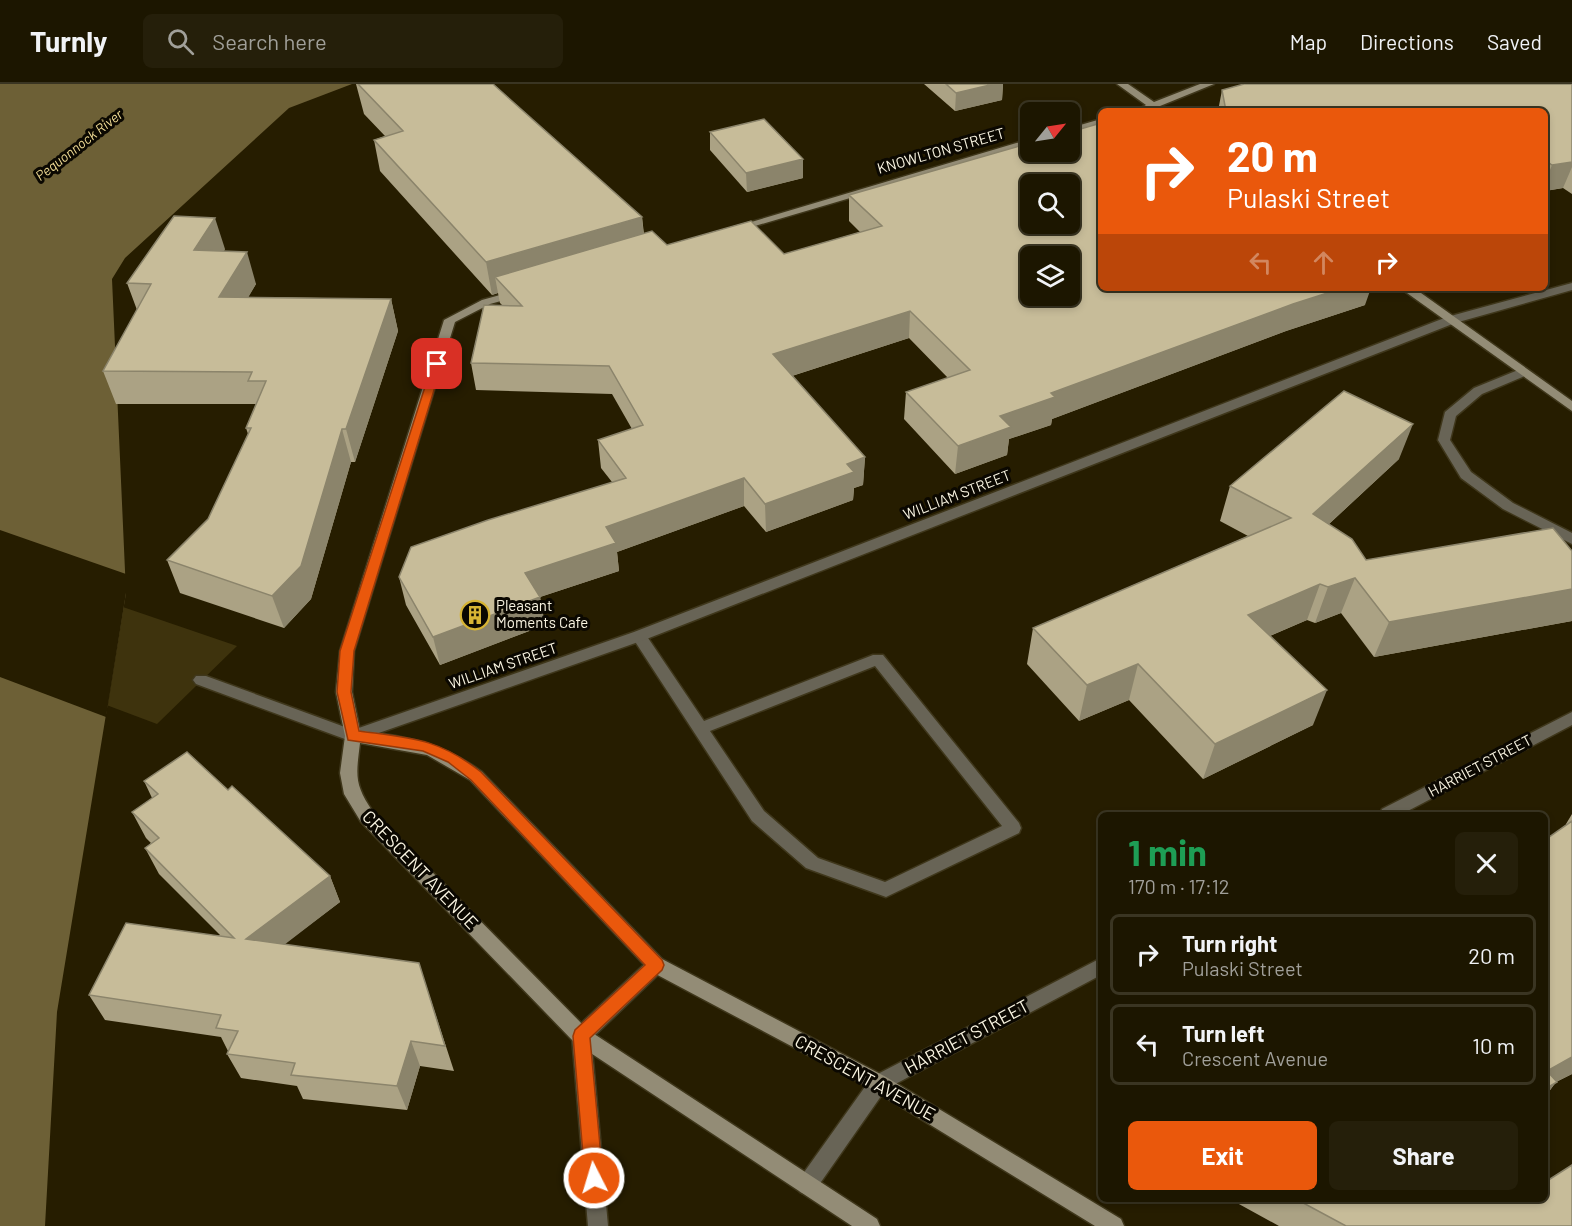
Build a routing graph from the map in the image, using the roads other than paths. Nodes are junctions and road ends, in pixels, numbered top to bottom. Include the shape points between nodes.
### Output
1 (1122, 84) edge
2 (1209, 84) edge
3 (1157, 108) edge
4 (1160, 108) edge
5 (1098, 123) edge
6 (1080, 128) edge
7 (1020, 145) edge
8 (724, 232) edge
9 (1572, 286) edge
10 (532, 289) edge
11 (1410, 291) edge
12 (1451, 320) junction
13 (1524, 372) junction
14 (1572, 407) edge
15 (1572, 539) edge
16 (639, 636) junction
17 (201, 680) dead end
18 (1572, 718) edge
19 (700, 729) junction
20 (353, 736) junction
21 (1392, 812) edge
22 (656, 965) junction
23 (1098, 968) edge
24 (581, 1036) junction
25 (879, 1083) junction
26 (807, 1185) junction
27 (598, 1226) edge
28 (870, 1226) edge
29 (1114, 1226) edge

1 - 3 main road
2 - 4 main road
5 - 6 main road
7 - 8 main road, KNOWLTON STREET
9 - 12 street, WILLIAM STREET
10 - 20 main road via 486,302 450,320 347,651 344,692
11 - 12 main road
12 - 13 main road
12 - 16 street, WILLIAM STREET
13 - 14 main road
13 - 15 street via 1478,391 1450,415 1444,440 1466,475 1508,506
16 - 19 street
16 - 20 street, WILLIAM STREET
17 - 20 street
18 - 21 street, HARRIET STREET
19 - 19 street via 758,816 812,863 886,890 1013,828 878,659
20 - 22 main road, CRESCENT AVENUE via 426,746 453,758 476,776
20 - 24 main road, CRESCENT AVENUE via 348,773 352,794 367,817
22 - 24 street
22 - 25 main road, CRESCENT AVENUE
23 - 25 street, HARRIET STREET
24 - 26 main road, CRESCENT AVENUE
24 - 27 street
25 - 26 street, HARRIET STREET
25 - 29 main road, CRESCENT AVENUE
26 - 28 main road, CRESCENT AVENUE

